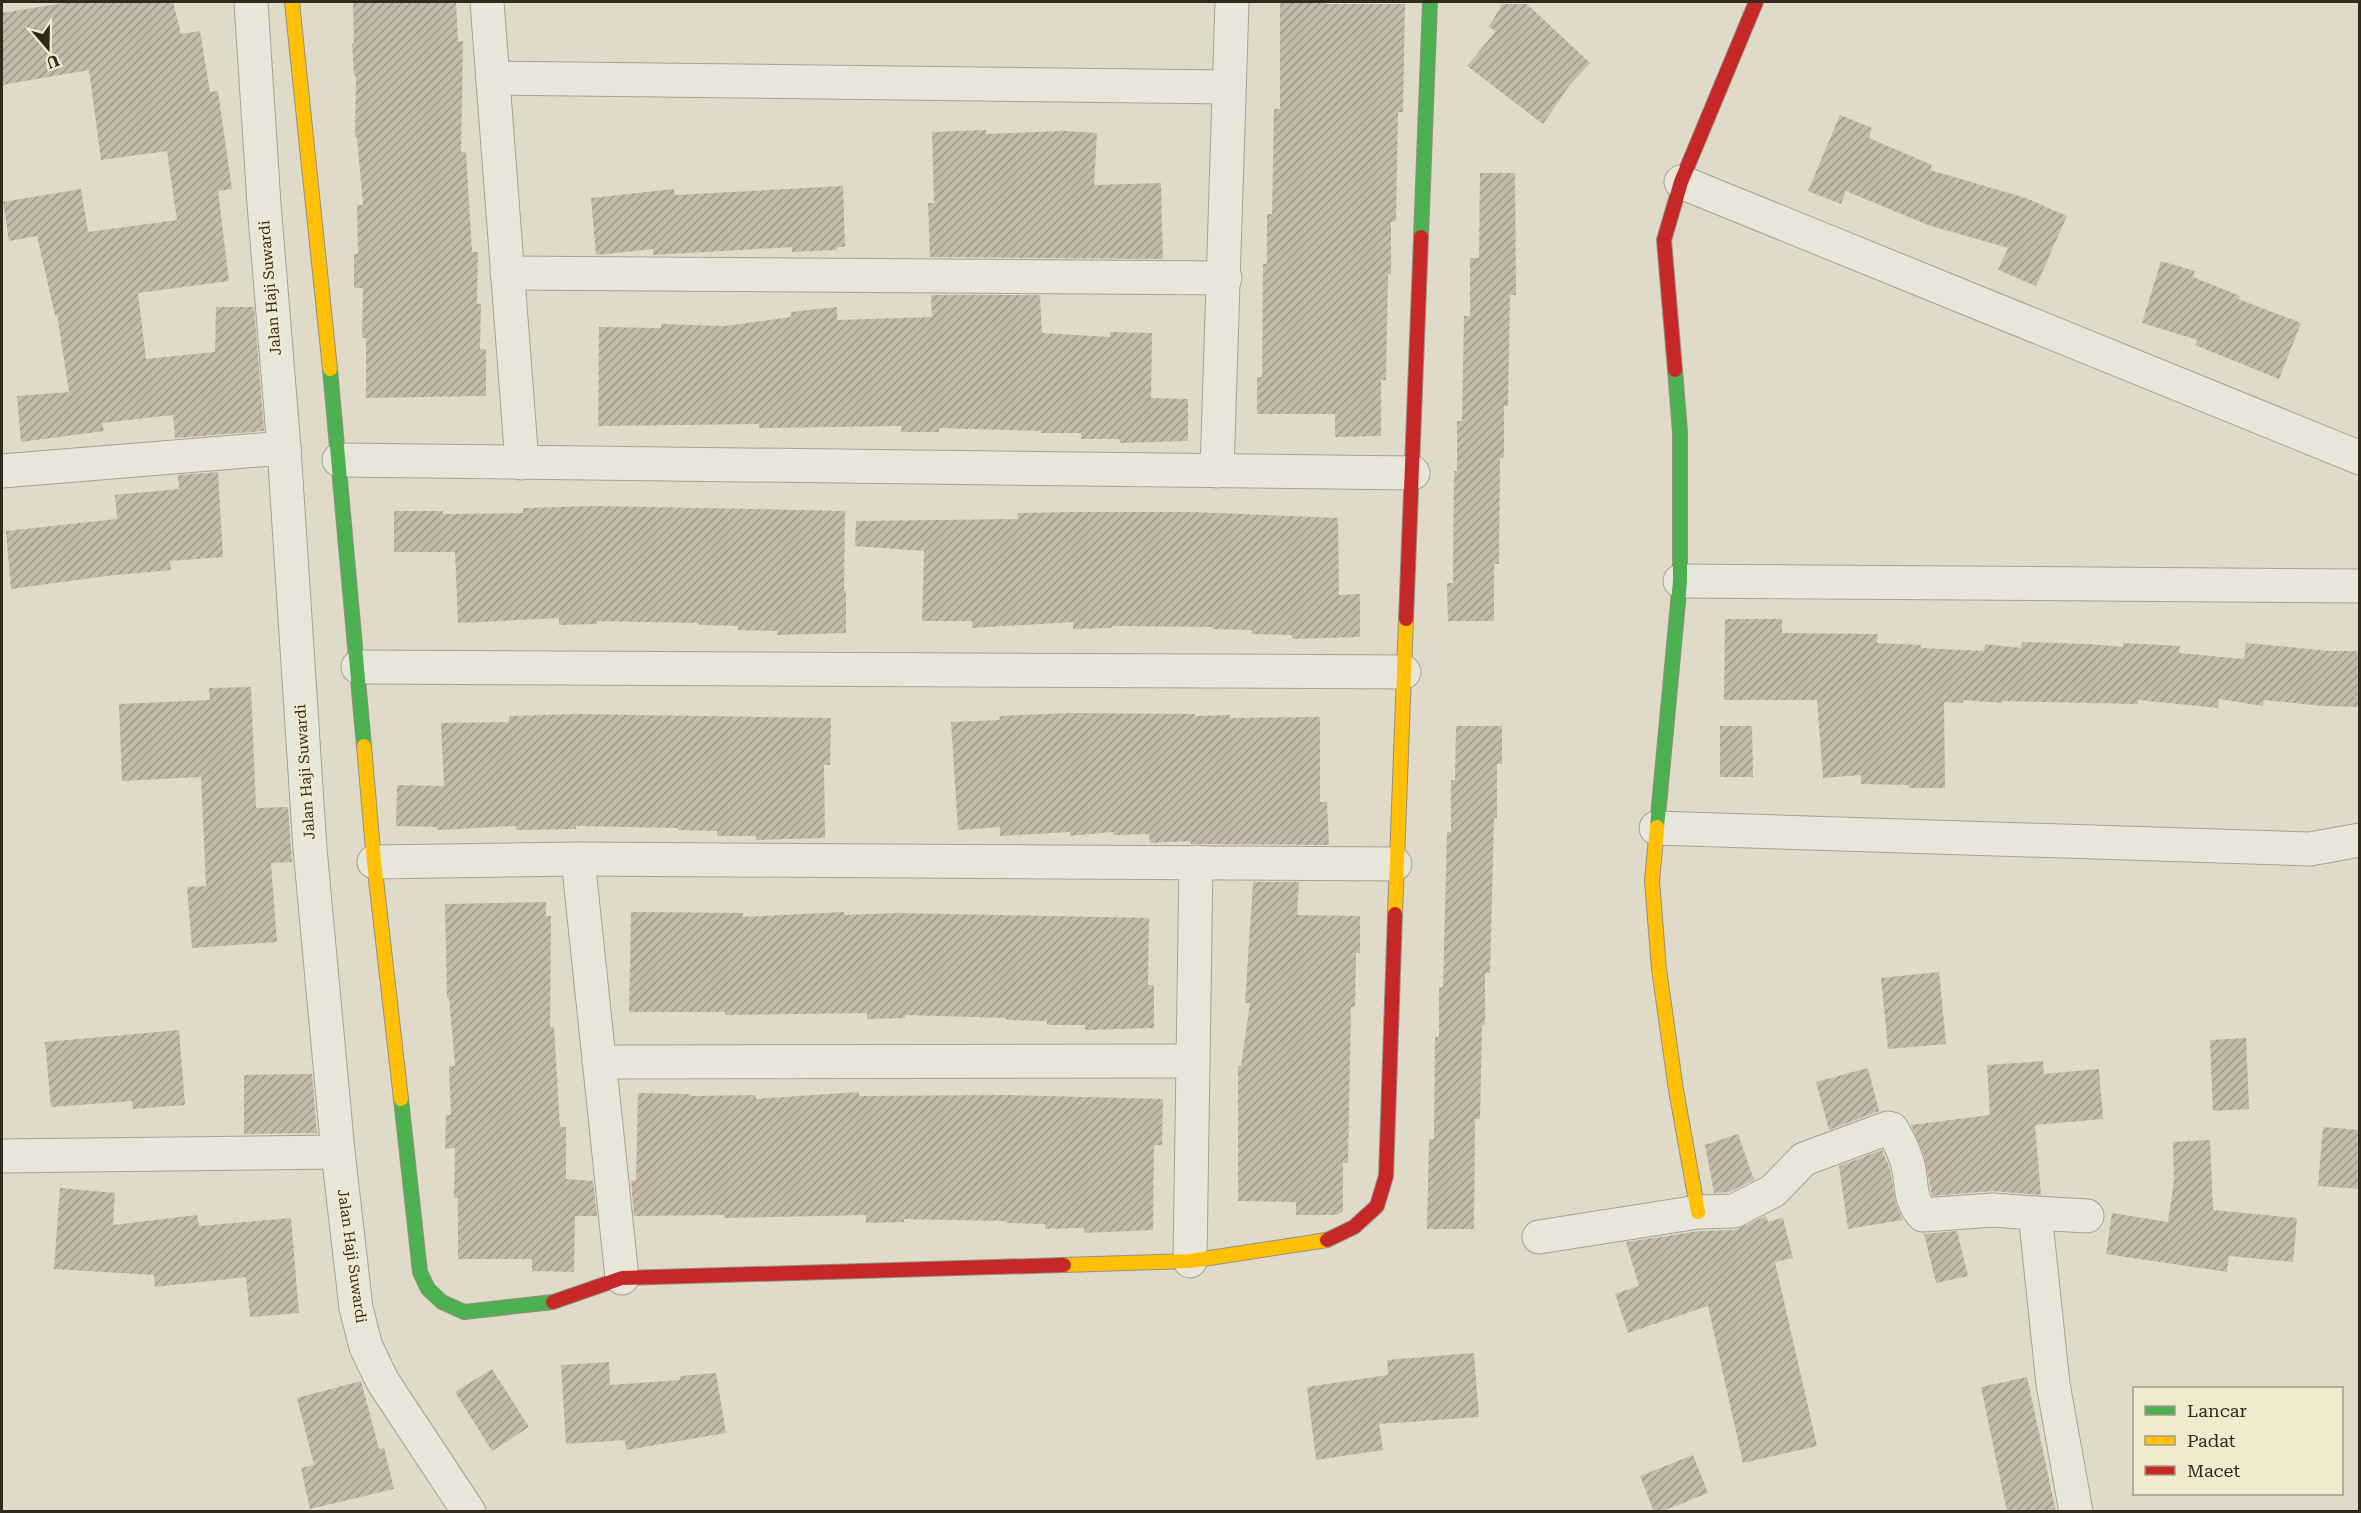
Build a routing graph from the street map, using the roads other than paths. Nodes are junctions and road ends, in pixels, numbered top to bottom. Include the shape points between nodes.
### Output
1 (251, 2) edge
2 (292, 2) edge
3 (487, 2) edge
4 (1232, 2) edge
5 (1430, 2) edge
6 (1756, 2) edge
7 (493, 78) junction
8 (1229, 87) junction
9 (1680, 182) junction
10 (507, 273) junction
11 (1225, 278) junction
12 (284, 448) junction
13 (2360, 458) edge
14 (339, 460) junction
15 (522, 464) junction
16 (2, 471) edge
17 (1217, 471) junction
18 (1413, 473) junction
19 (1680, 581) junction
20 (2360, 586) edge
21 (358, 667) junction
22 (1404, 672) junction
23 (1656, 828) junction
24 (2360, 840) edge
25 (578, 859) junction
26 (374, 862) junction
27 (1196, 862) junction
28 (1395, 864) junction
29 (1193, 1061) junction
30 (599, 1062) junction
31 (338, 1152) junction
32 (2, 1156) edge
33 (1698, 1212) junction
34 (2035, 1213) junction
35 (2087, 1216) dead end
36 (1539, 1237) dead end
37 (1190, 1261) junction
38 (622, 1278) junction
39 (469, 1512) edge
40 (2076, 1512) edge

1 - 12 street, Jalan Haji Suwardi
2 - 14 street
3 - 7 street
4 - 8 street
5 - 18 street
6 - 9 street
7 - 8 street
7 - 10 street
8 - 11 street
9 - 13 street
9 - 19 street via 1664,240 1680,432
10 - 11 street
10 - 15 street
11 - 17 street
12 - 16 street
12 - 31 street, Jalan Haji Suwardi via 310,849
14 - 15 street
14 - 21 street
15 - 17 street
17 - 18 street
18 - 22 street
19 - 20 street
19 - 23 street
21 - 22 street
21 - 26 street
22 - 28 street
23 - 24 street via 2310,849
23 - 33 street via 1652,881 1659,969
25 - 26 street
25 - 27 street
25 - 30 street
26 - 38 street via 420,1272 428,1289 442,1302 464,1312 547,1304
27 - 28 street
27 - 29 street
28 - 37 street via 1386,1176 1377,1206 1354,1227 1323,1242
29 - 30 street
29 - 37 street
30 - 38 street
31 - 32 street
31 - 39 street, Jalan Haji Suwardi via 357,1308 366,1347 383,1382
33 - 34 street via 1734,1211 1755,1202 1773,1191 1803,1159 1888,1128 1896,1136 1909,1167 1912,1197 1923,1215 1993,1210
33 - 36 street
34 - 35 street
34 - 40 street via 2053,1384
37 - 38 street

